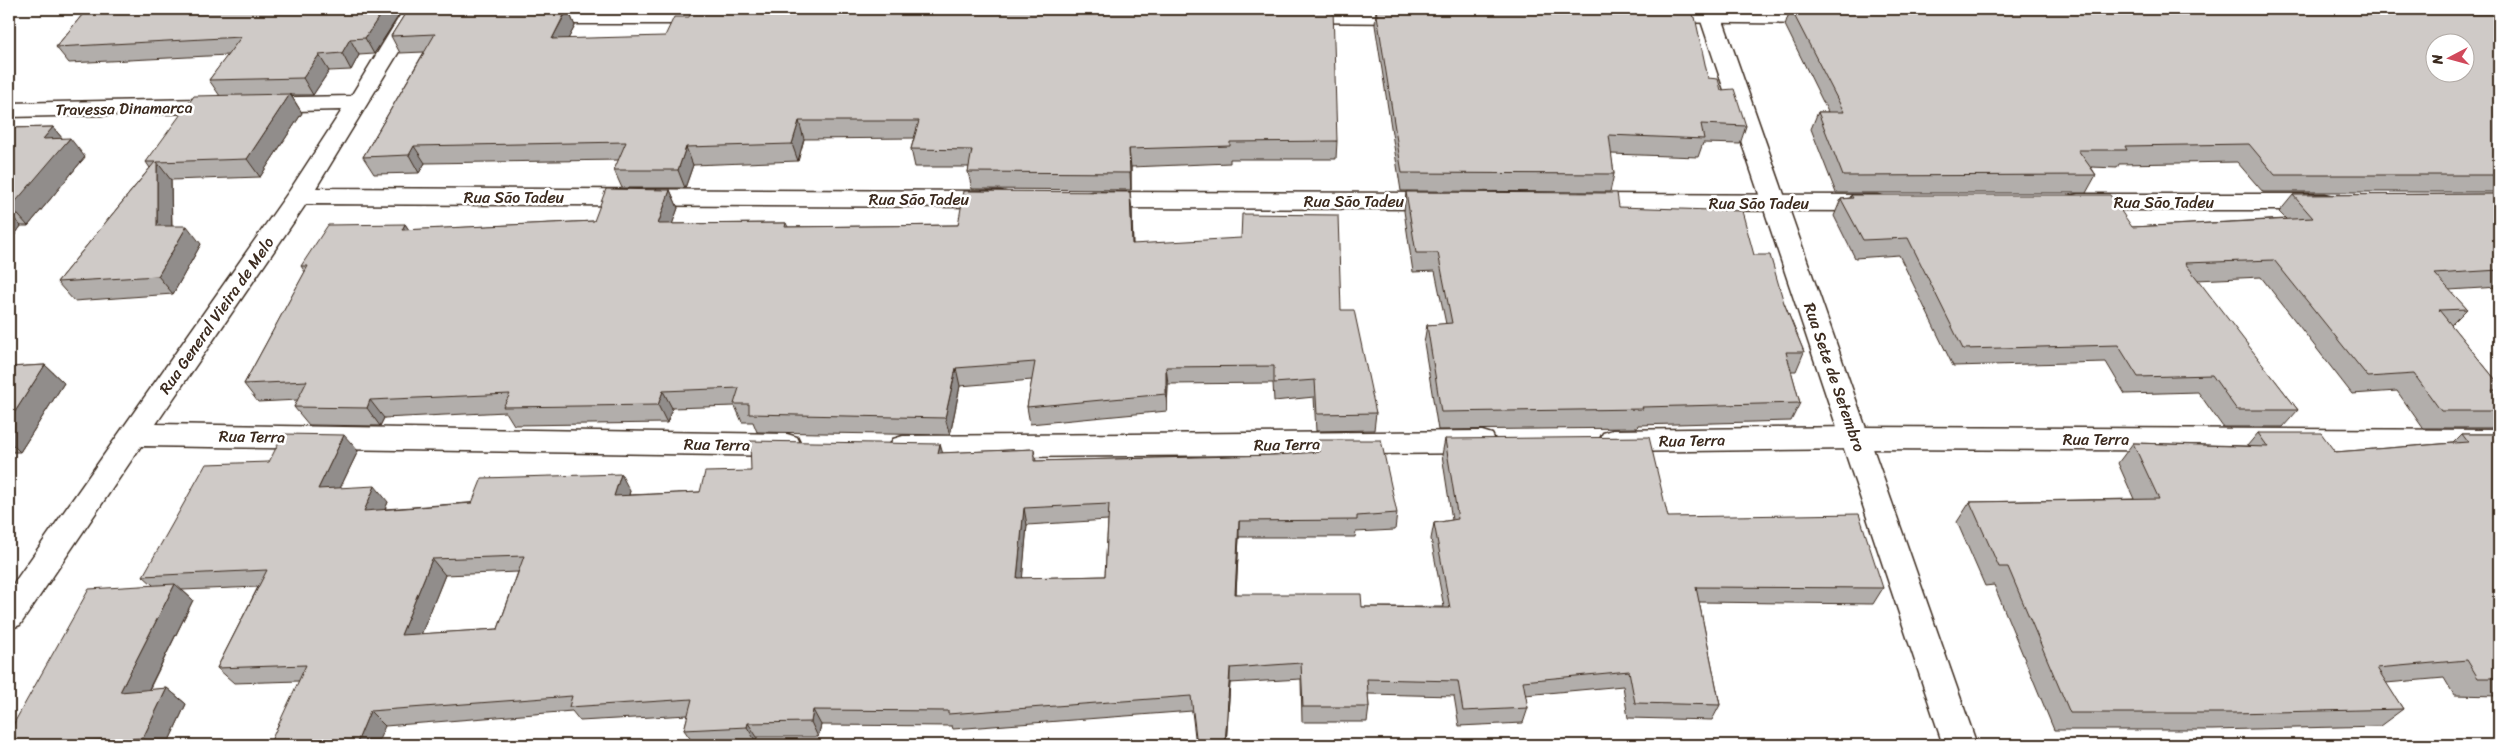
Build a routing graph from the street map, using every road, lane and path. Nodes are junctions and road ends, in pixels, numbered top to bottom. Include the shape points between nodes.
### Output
1 (1710, 13) edge
2 (418, 15) edge
3 (1274, 17) edge
4 (1433, 17) edge
5 (1631, 17) edge
6 (519, 18) edge
7 (727, 18) edge
8 (1851, 18) edge
9 (358, 103) junction
10 (9, 110) edge
11 (299, 196) junction
12 (1027, 199) edge
13 (1067, 200) edge
14 (1466, 201) edge
15 (1555, 202) edge
16 (2053, 202) edge
17 (2350, 202) edge
18 (1775, 203) junction
19 (1904, 203) edge
20 (134, 434) junction
21 (1856, 438) junction
22 (1586, 441) edge
23 (2499, 441) edge
24 (1506, 442) edge
25 (808, 446) edge
26 (877, 447) edge
27 (9, 615) edge
28 (1960, 745) edge

1 - 5 street
1 - 8 street
1 - 18 street, Rua Sete de Setembro
2 - 9 street, Rua General Vieira de Melo
3 - 4 street
6 - 7 street
9 - 10 street, Travessa Dinamarca
9 - 11 street, Rua General Vieira de Melo
11 - 12 street, Rua São Tadeu
11 - 20 street, Rua General Vieira de Melo
13 - 14 street, Rua São Tadeu
15 - 18 street, Rua São Tadeu
16 - 17 street, Rua São Tadeu
18 - 19 street, Rua São Tadeu
18 - 21 street, Rua Sete de Setembro
20 - 25 street, Rua Terra
20 - 27 street, Rua General Vieira de Melo
21 - 22 street, Rua Terra
21 - 23 street, Rua Terra
21 - 28 street, Rua Sete de Setembro
24 - 26 street, Rua Terra

